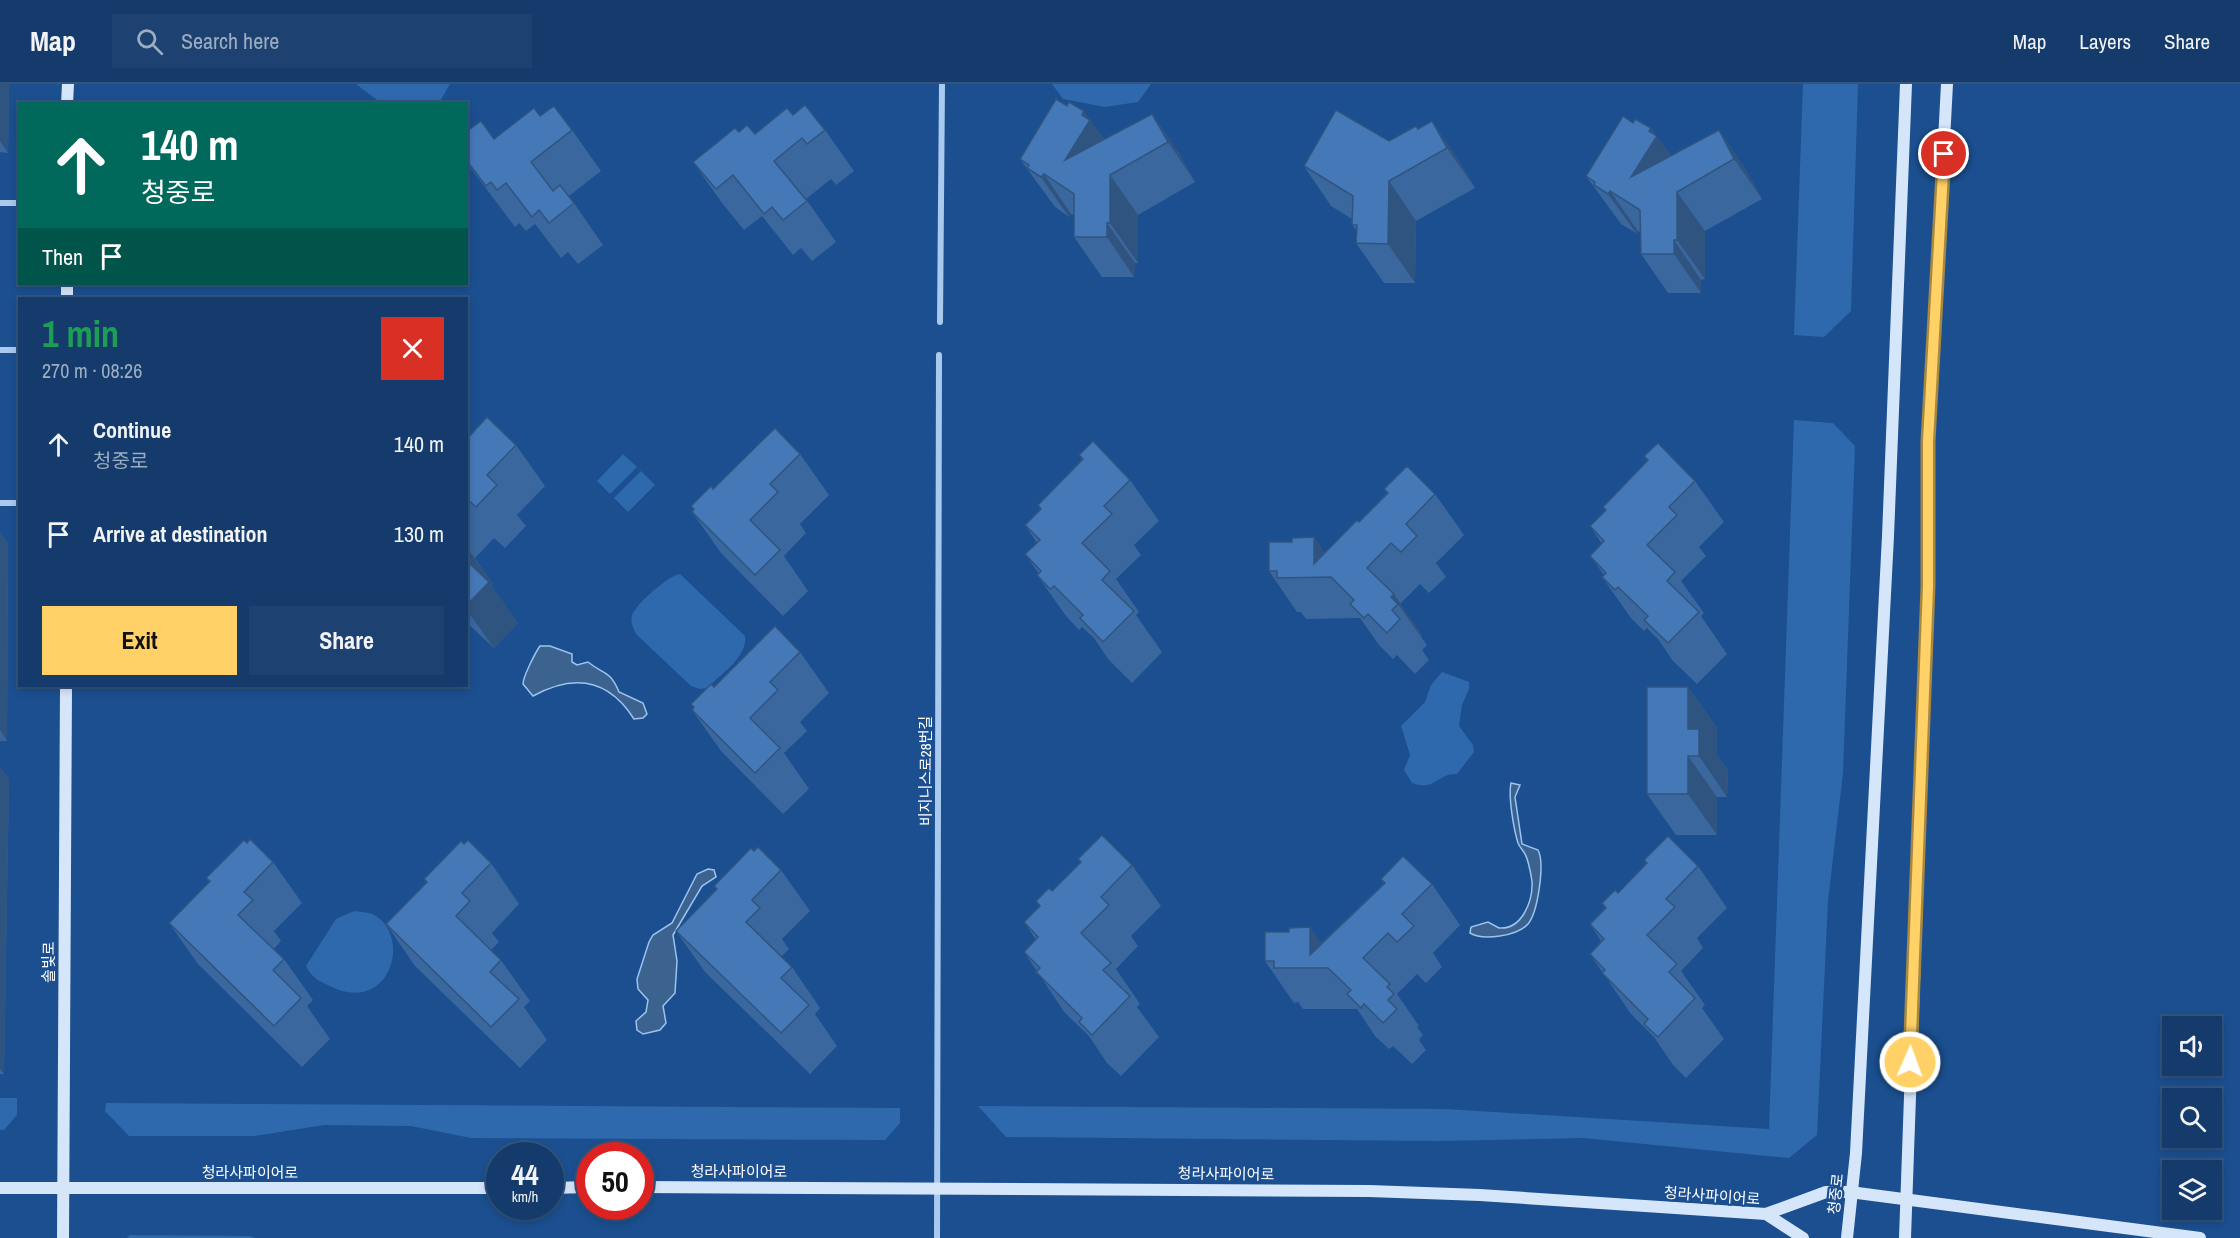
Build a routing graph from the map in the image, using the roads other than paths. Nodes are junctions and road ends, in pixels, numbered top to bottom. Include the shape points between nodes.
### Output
1 (68, 84) edge
2 (942, 84) edge
3 (1906, 84) edge
4 (1947, 84) edge
5 (68, 102) edge
6 (0, 203) edge
7 (18, 203) edge
8 (940, 322) dead end
9 (0, 350) edge
10 (18, 350) edge
11 (939, 355) dead end
12 (0, 503) edge
13 (18, 503) edge
14 (66, 687) edge
15 (654, 1187) edge
16 (937, 1187) junction
17 (0, 1188) edge
18 (63, 1188) junction
19 (486, 1188) edge
20 (1850, 1192) junction
21 (1906, 1199) junction
22 (1766, 1215) junction
23 (63, 1238) edge
24 (937, 1238) edge
25 (1803, 1238) edge
26 (1847, 1238) edge
27 (1905, 1238) edge
28 (2200, 1238) edge

1 - 5 main road
2 - 8 street
3 - 20 main road, 청중로 via 1888,536 1856,1153
4 - 21 main road via 1928,441 1928,586
6 - 7 street
9 - 10 street
11 - 16 street, 비지니스로28번길
12 - 13 street
14 - 18 main road, 솔빛로
15 - 16 main road, 청라사파이어로
16 - 22 main road, 청라사파이어로 via 1380,1191
16 - 24 street, 비지니스로28번길
17 - 18 main road, 청라사파이어로
18 - 19 main road, 청라사파이어로
18 - 23 main road, 솔빛로
20 - 21 main road
20 - 22 main road via 1826,1192
20 - 26 main road, 청중로
21 - 27 main road
21 - 28 main road
22 - 25 main road, 청라사파이어로

